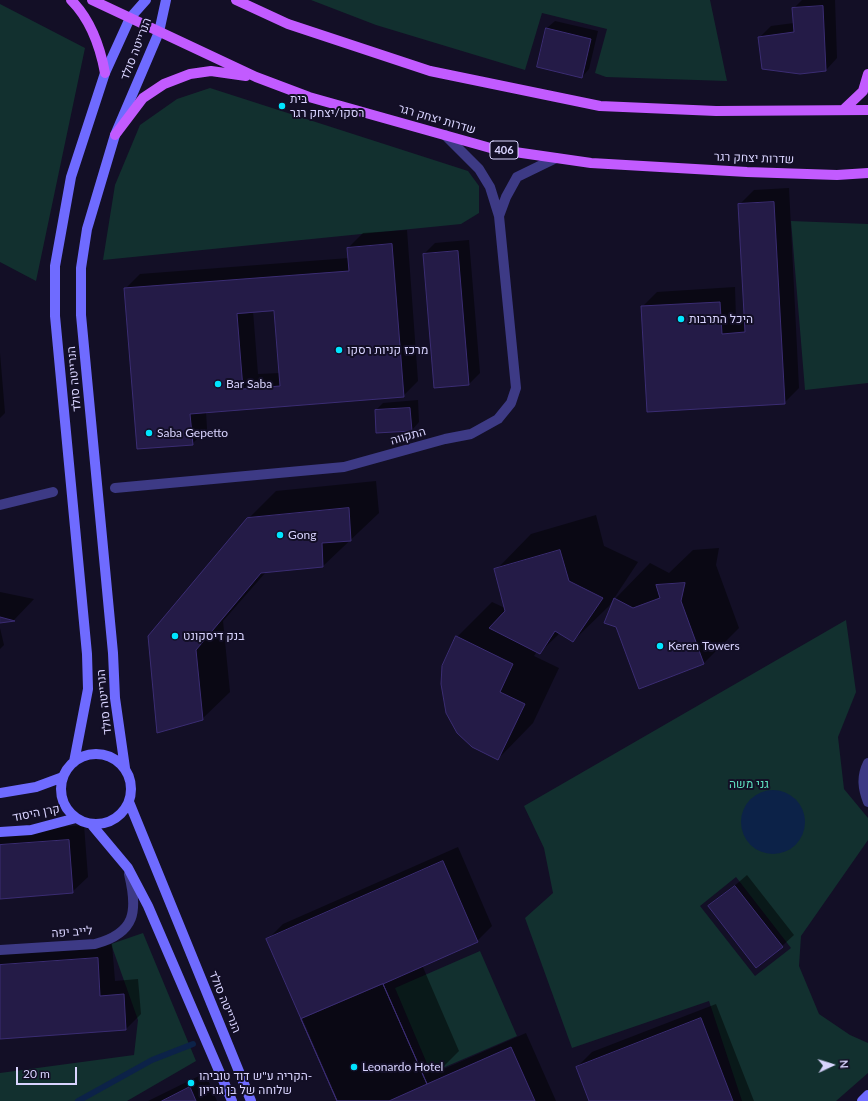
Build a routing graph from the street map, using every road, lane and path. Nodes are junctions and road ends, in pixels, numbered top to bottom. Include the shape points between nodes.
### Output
1 (71, 0) edge
2 (92, 0) edge
3 (146, 0) edge
4 (166, 0) edge
5 (236, 0) edge
6 (130, 18) junction
7 (159, 32) junction
8 (106, 73) junction
9 (868, 74) edge
10 (256, 77) junction
11 (843, 110) junction
12 (868, 110) edge
13 (115, 135) junction
14 (445, 135) junction
15 (556, 158) junction
16 (868, 173) edge
17 (499, 216) junction
18 (115, 488) dead end
19 (53, 492) dead end
20 (0, 505) edge
21 (74, 762) junction
22 (868, 763) edge
23 (125, 768) junction
24 (63, 777) junction
25 (0, 793) edge
26 (129, 802) junction
27 (868, 802) edge
28 (76, 818) junction
29 (92, 824) junction
30 (0, 832) edge
31 (128, 868) junction
32 (0, 950) edge
33 (868, 1095) edge
34 (232, 1101) edge
35 (251, 1101) edge
36 (862, 1101) edge

1 - 8 main road via 93,30
2 - 6 main road, שדרות יצחק רגר / 406
3 - 6 street, הנרייטה סולד
4 - 7 street, הנרייטה סולד
5 - 11 main road via 288,24 430,71 600,106 716,110
6 - 7 main road, שדרות יצחק רגר / 406
6 - 8 street, הנרייטה סולד
7 - 10 main road, שדרות יצחק רגר / 406
7 - 13 street, הנרייטה סולד
8 - 21 street, הנרייטה סולד via 71,177 55,266 55,316 87,654 88,689
9 - 11 main road via 863,91
10 - 13 main road via 210,71 190,74 164,84 143,98
10 - 14 main road, שדרות יצחק רגר / 406 via 309,97
11 - 12 main road
13 - 23 street, הנרייטה סולד via 87,229 81,268 81,315 115,698
14 - 15 main road, שדרות יצחק רגר / 406 via 494,149
14 - 17 street, התקווה via 479,169 490,187
15 - 16 main road, שדרות יצחק רגר / 406 via 591,163 747,172 837,175
15 - 17 street, התקווה via 517,177
17 - 18 street, התקווה via 516,388 511,403 498,419 471,434 344,467
19 - 20 street
21 - 23 street via 91,754 101,754 119,761
21 - 24 street
22 - 27 street via 863,788
23 - 26 street via 132,790
24 - 25 street, קרן היסוד via 36,787
24 - 28 street via 61,786 64,804
26 - 29 street via 124,812 115,820 104,824
26 - 35 street, הנרייטה סולד
28 - 29 street
28 - 30 street, קרן היסוד via 31,830
29 - 31 street
31 - 32 street, לייב יפה via 134,910 121,934 95,944
31 - 34 street via 169,952
33 - 36 street

